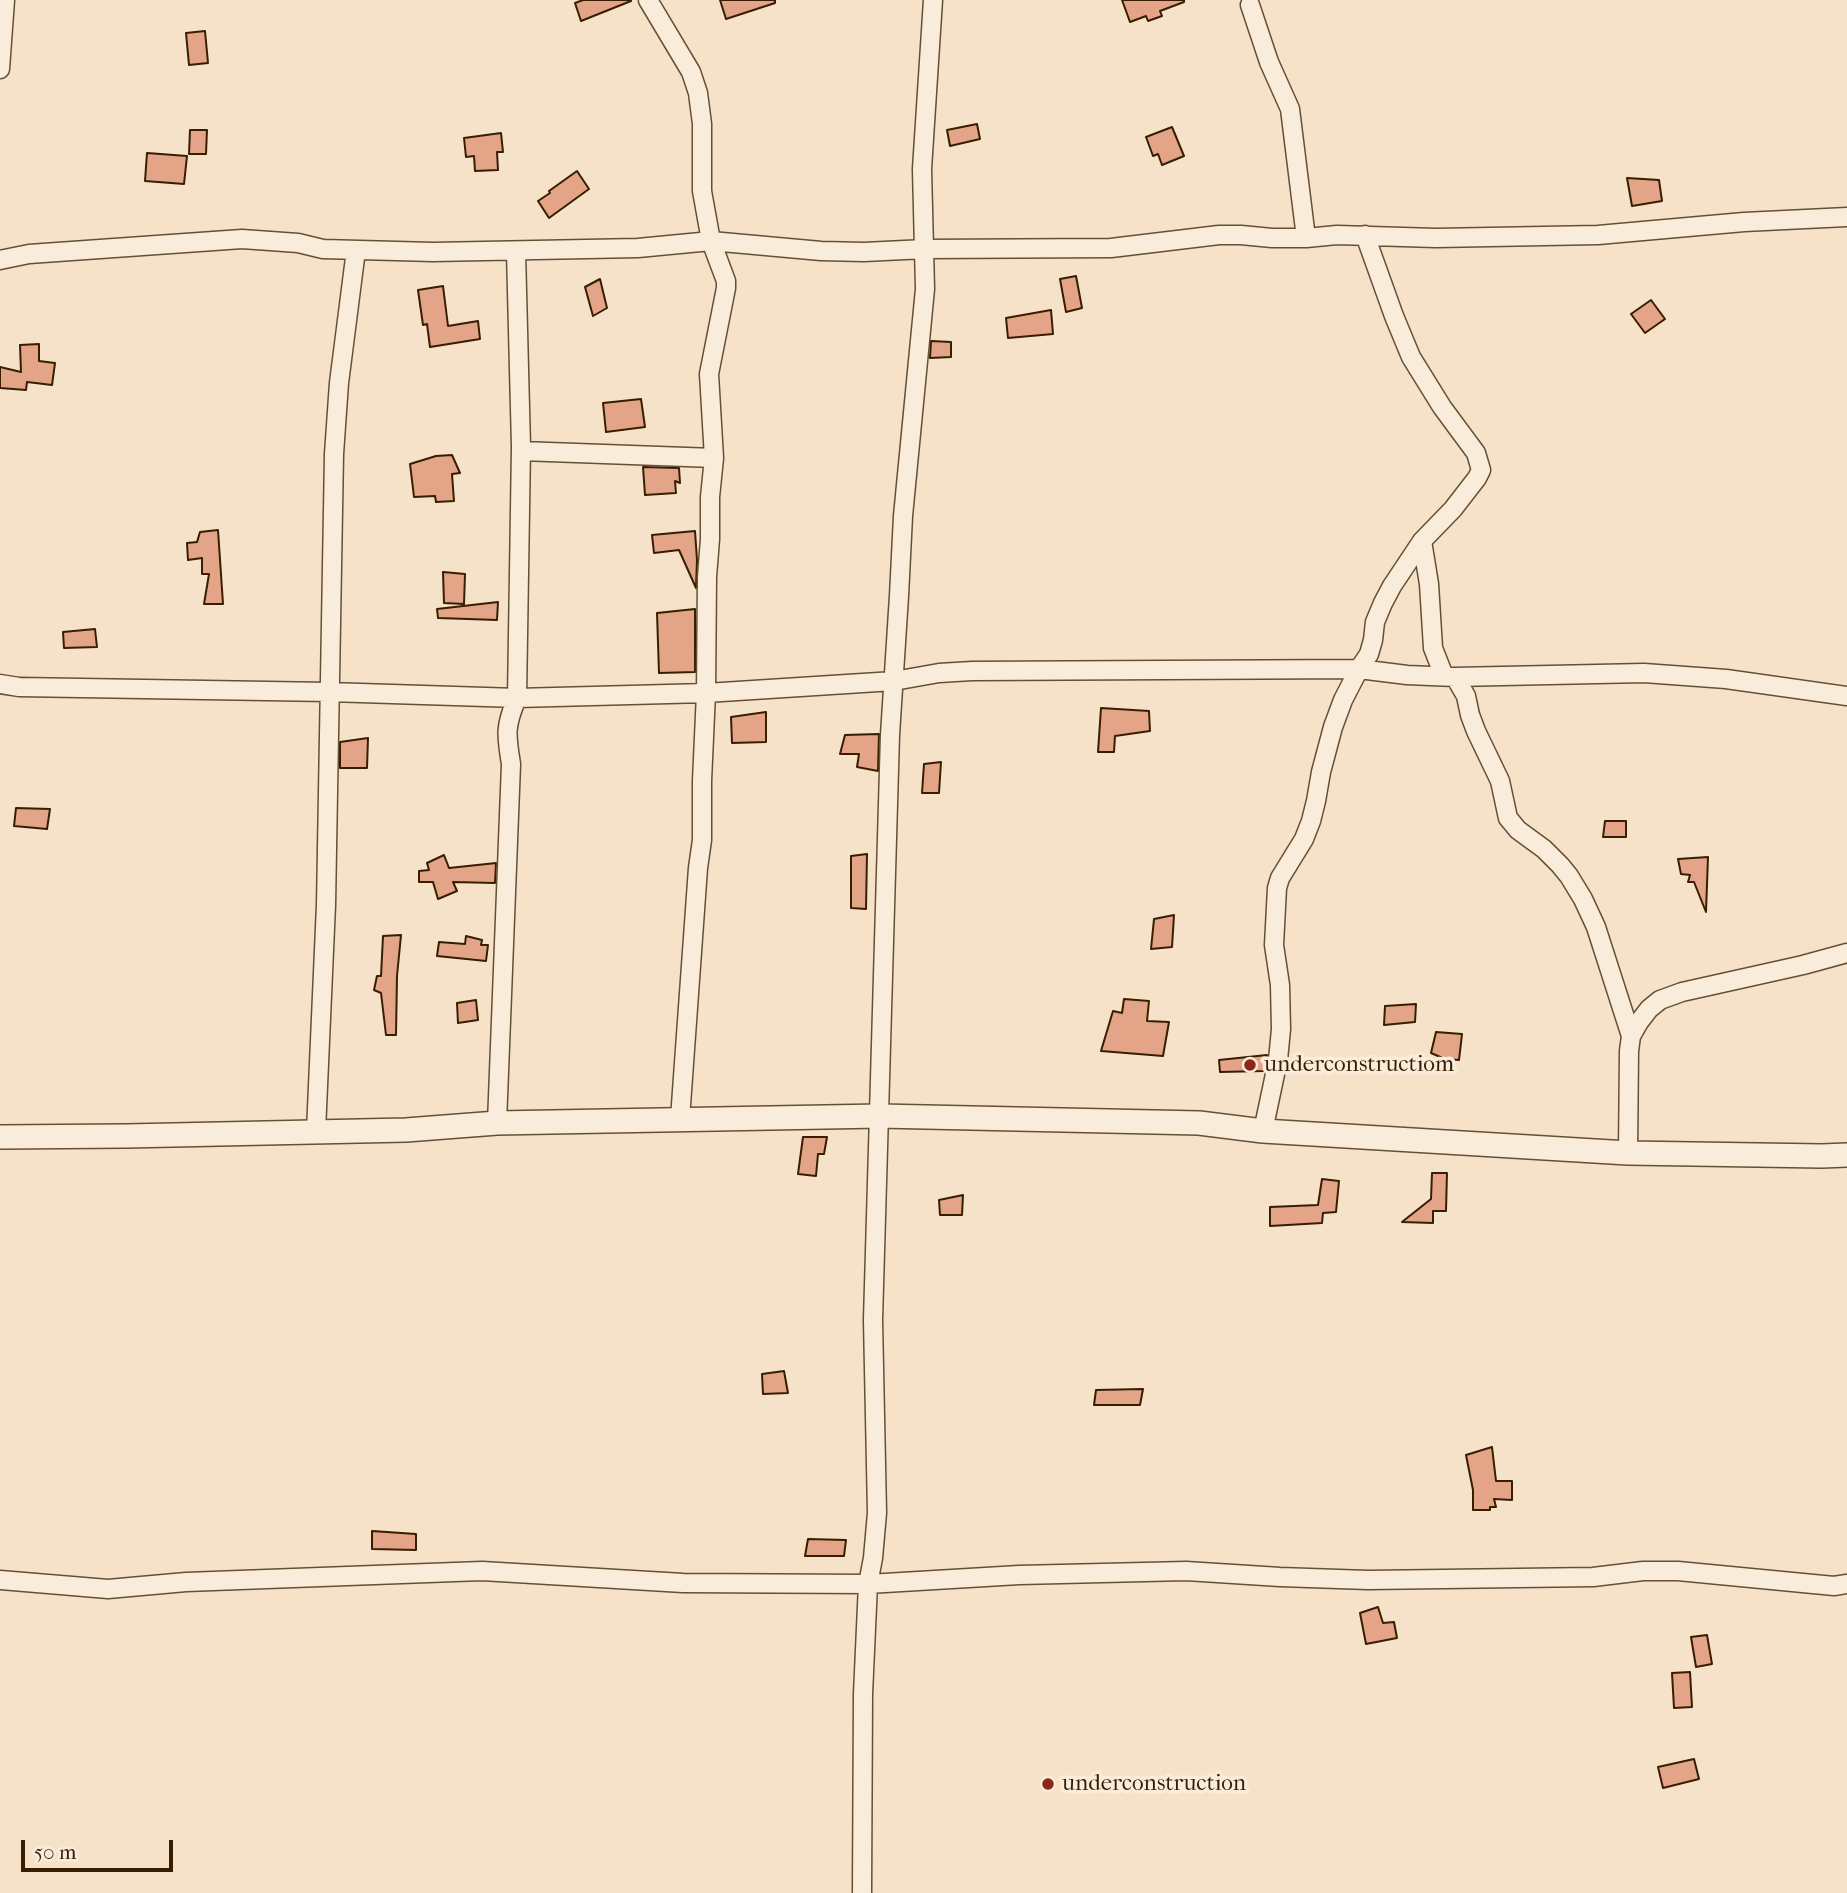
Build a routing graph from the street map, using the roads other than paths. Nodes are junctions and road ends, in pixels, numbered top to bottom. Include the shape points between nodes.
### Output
1 (5, 0) edge
2 (648, 0) edge
3 (933, 0) edge
4 (1250, 5) dead end
5 (0, 69) edge
6 (1847, 217) edge
7 (1365, 235) junction
8 (1306, 238) junction
9 (711, 241) junction
10 (925, 249) junction
11 (356, 250) junction
12 (516, 251) junction
13 (0, 260) edge
14 (521, 451) junction
15 (714, 458) junction
16 (1422, 541) junction
17 (1359, 669) junction
18 (1450, 677) junction
19 (894, 681) junction
20 (0, 684) edge
21 (329, 692) junction
22 (706, 693) junction
23 (1847, 696) edge
24 (517, 698) junction
25 (1847, 953) edge
26 (1631, 1036) junction
27 (880, 1116) junction
28 (680, 1119) junction
29 (496, 1123) junction
30 (316, 1131) junction
31 (1263, 1131) junction
32 (0, 1137) edge
33 (1628, 1153) junction
34 (1847, 1155) edge
35 (0, 1580) edge
36 (868, 1584) junction
37 (1847, 1584) edge
38 (862, 1893) edge

1 - 5 street
2 - 9 street via 691,72 698,93 702,191
3 - 10 street via 922,169
4 - 8 street via 1290,109
6 - 7 street via 1598,235
7 - 8 street
7 - 16 street via 1411,357 1480,463 1477,478
8 - 10 street via 1219,235 1111,248
9 - 10 street via 821,251
9 - 12 street
9 - 15 street via 726,281 709,374
10 - 19 street via 924,303 902,516
11 - 12 street
11 - 13 street via 242,239
11 - 21 street via 334,454
12 - 14 street
14 - 15 street
14 - 24 street
15 - 22 street
16 - 17 street via 1383,603 1369,654
16 - 18 street via 1433,648
17 - 18 street
17 - 19 street via 972,671
17 - 31 street via 1333,727 1311,821 1277,888 1275,945 1281,1029
18 - 23 street via 1644,673
18 - 26 street via 1466,696 1476,731 1500,781 1508,818 1560,865 1583,899
19 - 22 street
19 - 27 street
20 - 21 street
21 - 24 street
21 - 30 street
22 - 24 street
22 - 28 street via 702,840
24 - 29 street via 508,719 507,738 511,764
25 - 26 street via 1660,1000 1648,1009
26 - 33 street
27 - 28 street
27 - 31 street via 1199,1123
27 - 36 street via 873,1320 877,1513
28 - 29 street
29 - 30 street
30 - 32 street
31 - 33 street
33 - 34 street
35 - 36 street via 108,1589 482,1571 683,1583
36 - 37 street via 1186,1571 1368,1580 1593,1577 1678,1570
36 - 38 street

